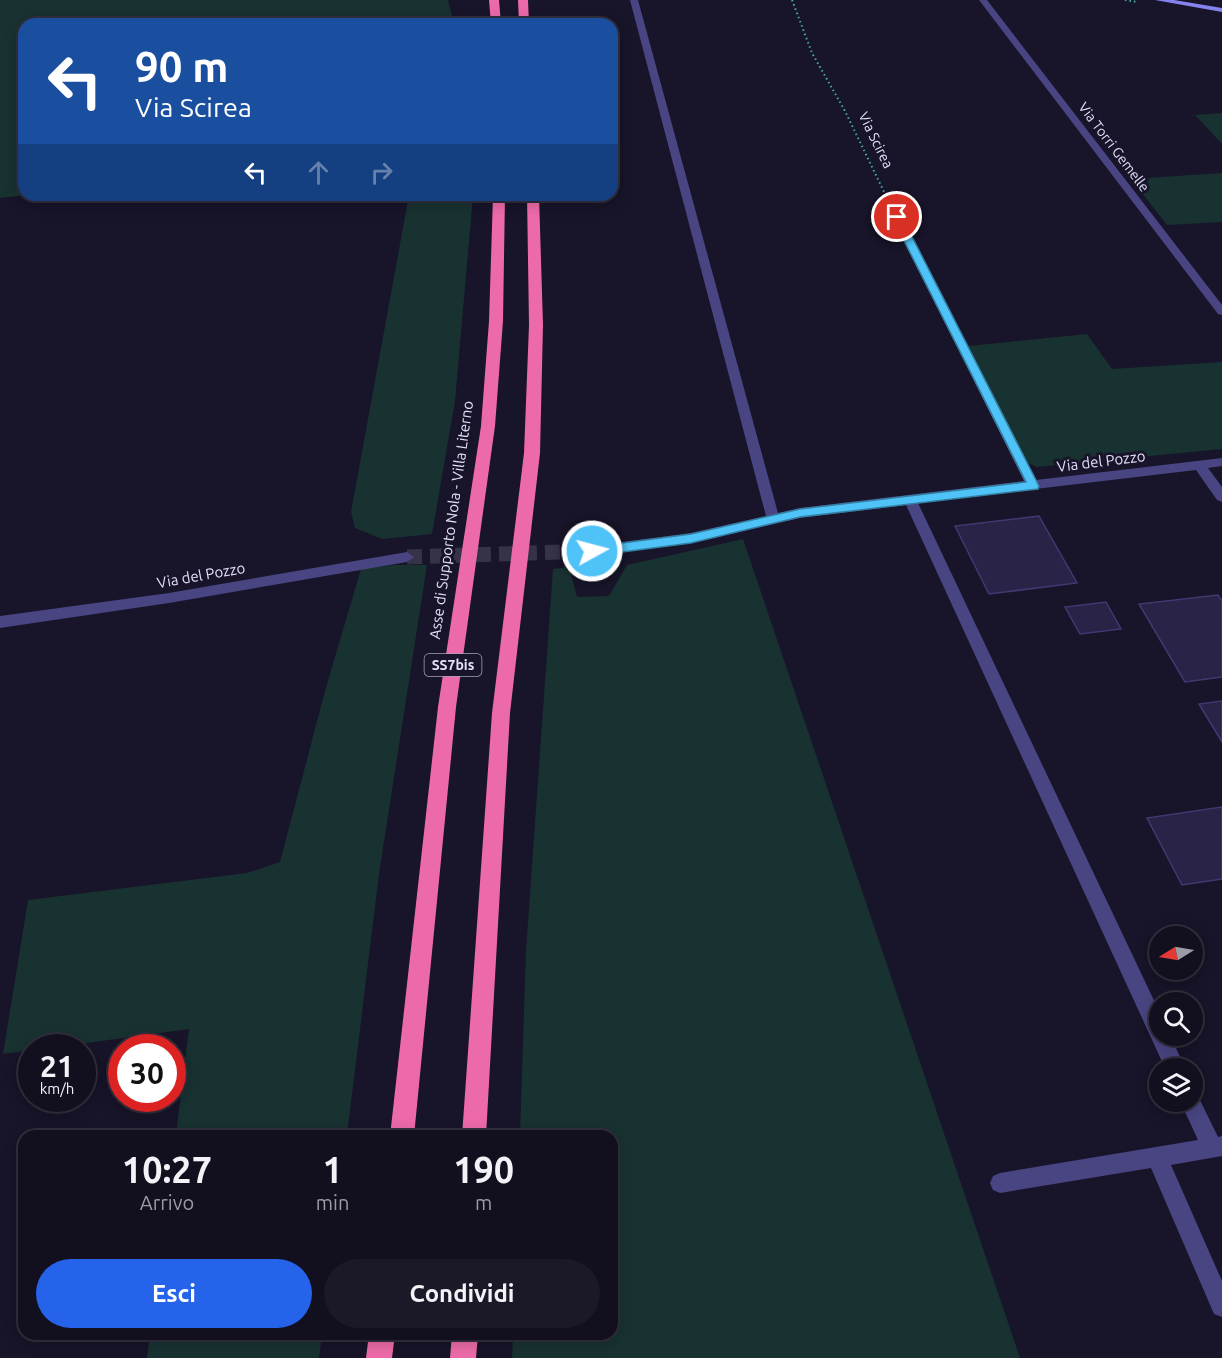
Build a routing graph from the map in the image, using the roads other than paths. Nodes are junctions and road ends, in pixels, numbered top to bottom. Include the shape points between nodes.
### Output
1 (494, 0) edge
2 (523, 0) edge
3 (634, 0) edge
4 (983, 0) edge
5 (1158, 0) edge
6 (1222, 10) edge
7 (496, 18) edge
8 (524, 18) edge
9 (499, 201) edge
10 (533, 201) edge
11 (897, 217) road end
12 (1222, 312) edge
13 (1222, 462) edge
14 (1199, 465) junction
15 (1033, 486) junction
16 (1222, 497) edge
17 (910, 500) junction
18 (773, 519) junction
19 (592, 551) tunnel mouth
20 (407, 557) tunnel mouth
21 (0, 622) edge
22 (1149, 1011) edge
23 (1197, 1112) edge
24 (403, 1130) edge
25 (474, 1130) edge
26 (1217, 1146) edge
27 (1157, 1156) junction
28 (1000, 1184) dead end
29 (1222, 1306) edge
30 (381, 1340) edge
31 (464, 1340) edge
32 (379, 1358) edge
33 (463, 1358) edge

1 - 7 highway
2 - 8 highway
3 - 18 street
4 - 12 street, Via Torri Gemelle
5 - 6 street
9 - 24 highway, Asse di Supporto Nola - Villa Literno / SS7bis via 488,426 447,707
10 - 25 highway via 536,325 532,453 501,713
11 - 15 street
13 - 14 street, Via del Pozzo
14 - 15 street, Via del Pozzo
14 - 16 street
15 - 17 street, Via del Pozzo
17 - 18 street, Via del Pozzo
17 - 22 street
18 - 19 street, Via del Pozzo via 691,538
20 - 21 street, Via del Pozzo
23 - 26 street
26 - 27 street
27 - 28 street
27 - 29 street
30 - 32 highway
31 - 33 highway

